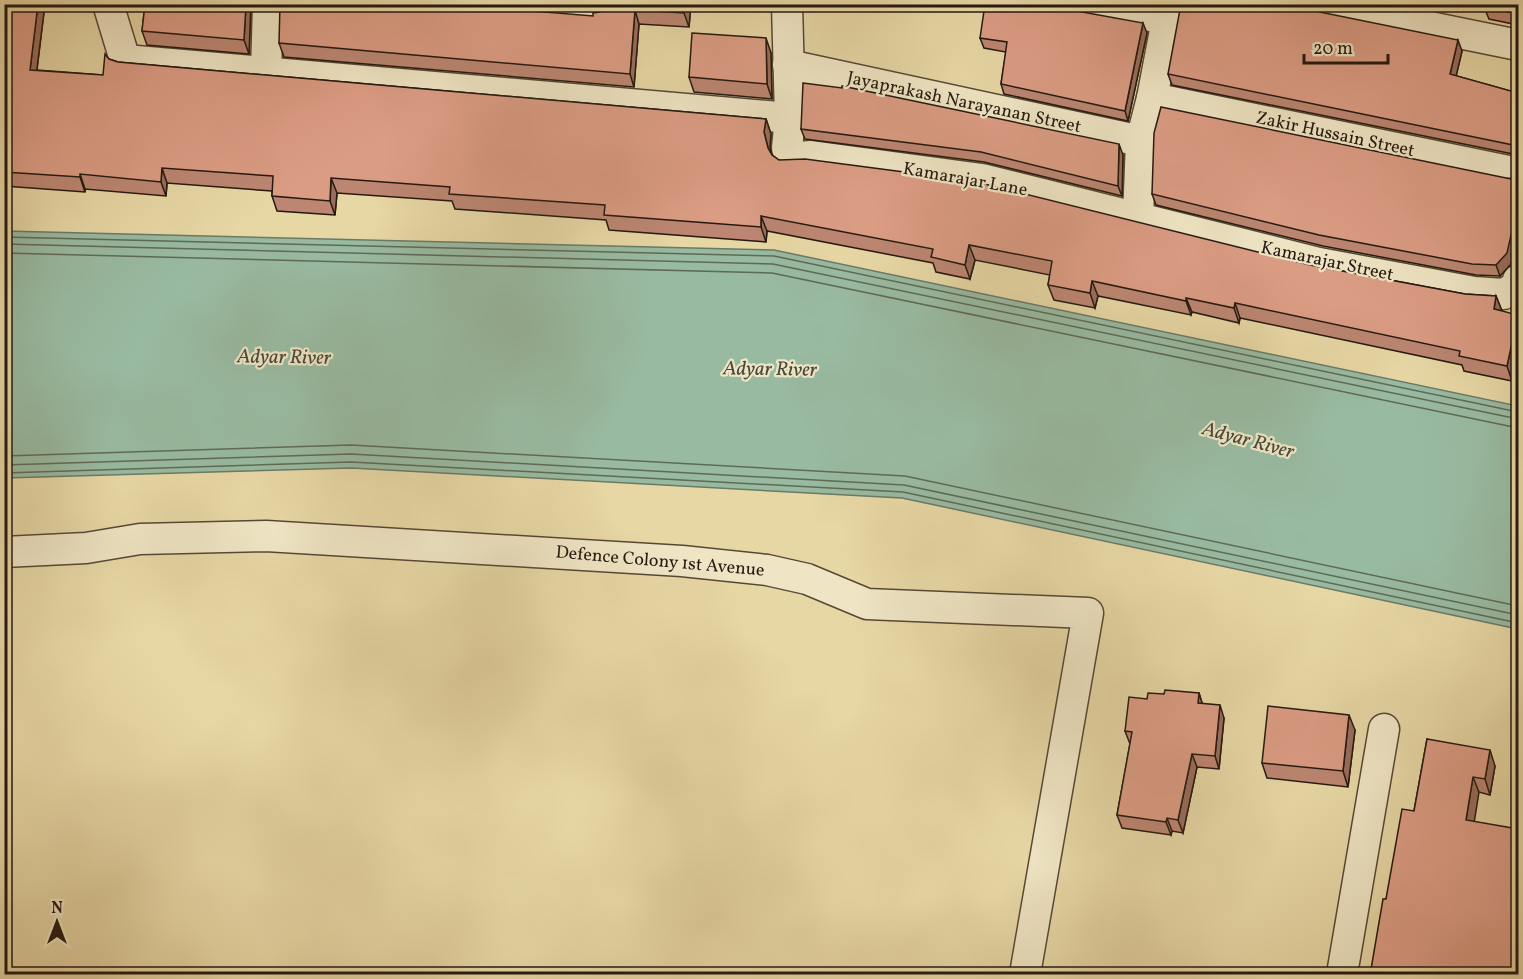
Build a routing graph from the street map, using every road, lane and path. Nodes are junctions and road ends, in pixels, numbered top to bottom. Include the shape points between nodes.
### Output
1 (108, 4) edge
2 (268, 4) edge
3 (483, 4) edge
4 (596, 4) edge
5 (787, 4) edge
6 (1084, 4) edge
7 (1317, 4) edge
8 (1169, 12) edge
9 (1518, 45) edge
10 (788, 65) junction
11 (266, 72) junction
12 (1152, 98) junction
13 (790, 118) junction
14 (1141, 141) junction
15 (1518, 173) edge
16 (1138, 217) junction
17 (1518, 283) edge
18 (4, 552) edge
19 (1384, 729) dead end
20 (1024, 975) edge
21 (1342, 975) edge

1 - 11 street via 125,60
2 - 11 street
3 - 4 street via 596,10
5 - 10 street
6 - 8 street
7 - 9 street
8 - 12 street
10 - 13 street
10 - 14 street, Jayaprakash Narayanan Street
11 - 13 street
12 - 14 street
12 - 15 street, Zakir Hussain Street
13 - 16 street, Kamarajar Lane via 790,158 811,156 982,179
14 - 16 street
16 - 17 street, Kamarajar Street via 1319,263 1474,292 1504,294
18 - 20 street, Defence Colony 1st Avenue via 86,548 140,539 266,536 682,561 767,570 807,579 867,603 1088,613
19 - 21 street

